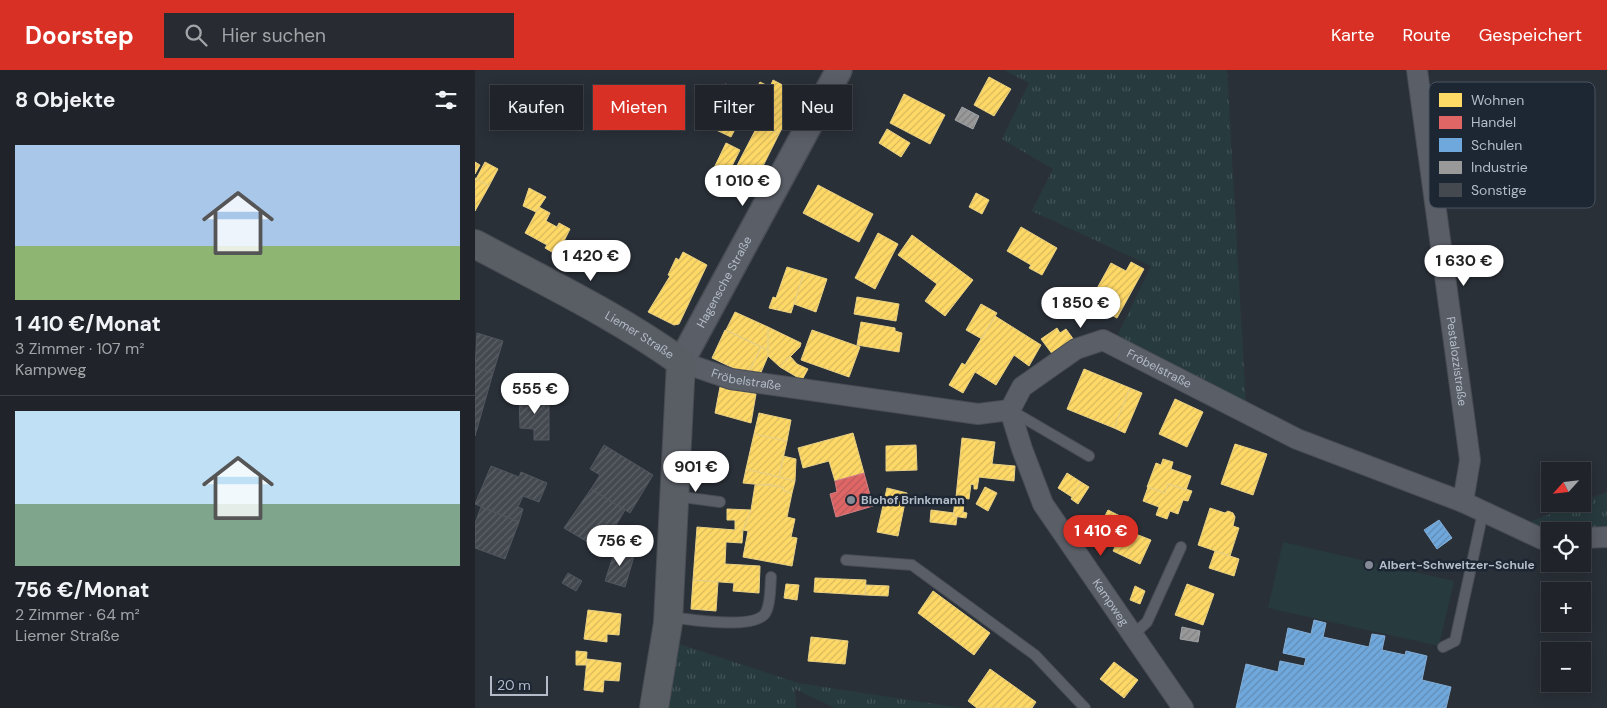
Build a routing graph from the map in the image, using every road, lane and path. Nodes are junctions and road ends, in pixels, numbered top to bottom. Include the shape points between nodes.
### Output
1 (839, 70) edge
2 (1417, 70) edge
3 (1429, 158) edge
4 (1436, 208) edge
5 (475, 244) edge
6 (681, 362) junction
7 (1010, 410) junction
8 (1089, 456) dead end
9 (674, 496) junction
10 (720, 502) dead end
11 (1463, 502) junction
12 (1483, 512) junction
13 (1607, 537) edge
14 (1591, 538) edge
15 (1541, 539) edge
16 (1181, 547) dead end
17 (846, 560) dead end
18 (771, 577) dead end
19 (668, 616) junction
20 (1133, 636) junction
21 (1443, 647) dead end
22 (654, 708) edge
23 (1085, 708) edge
24 (1183, 708) edge

1 - 6 street, Hagensche Straße
2 - 3 street, Pestalozzistraße
4 - 11 street, Pestalozzistraße via 1470,460
5 - 6 main road, Liemer Straße via 581,301
6 - 7 street, Fröbelstraße via 731,379 978,414
6 - 9 main road, Liemer Straße
7 - 8 lane
7 - 11 street, Fröbelstraße via 1022,387 1076,349 1103,340 1297,439
7 - 20 street, Kampweg via 1021,450 1043,504
9 - 10 lane
9 - 19 main road, Liemer Straße
11 - 12 street, Fröbelstraße
12 - 15 street, Fröbelstraße
12 - 21 lane via 1455,642
13 - 14 street
16 - 20 lane via 1147,622
17 - 23 lane via 912,565 1035,655
18 - 19 lane via 766,612 758,620 741,623
19 - 22 main road, Liemer Straße
20 - 24 street, Kampweg

